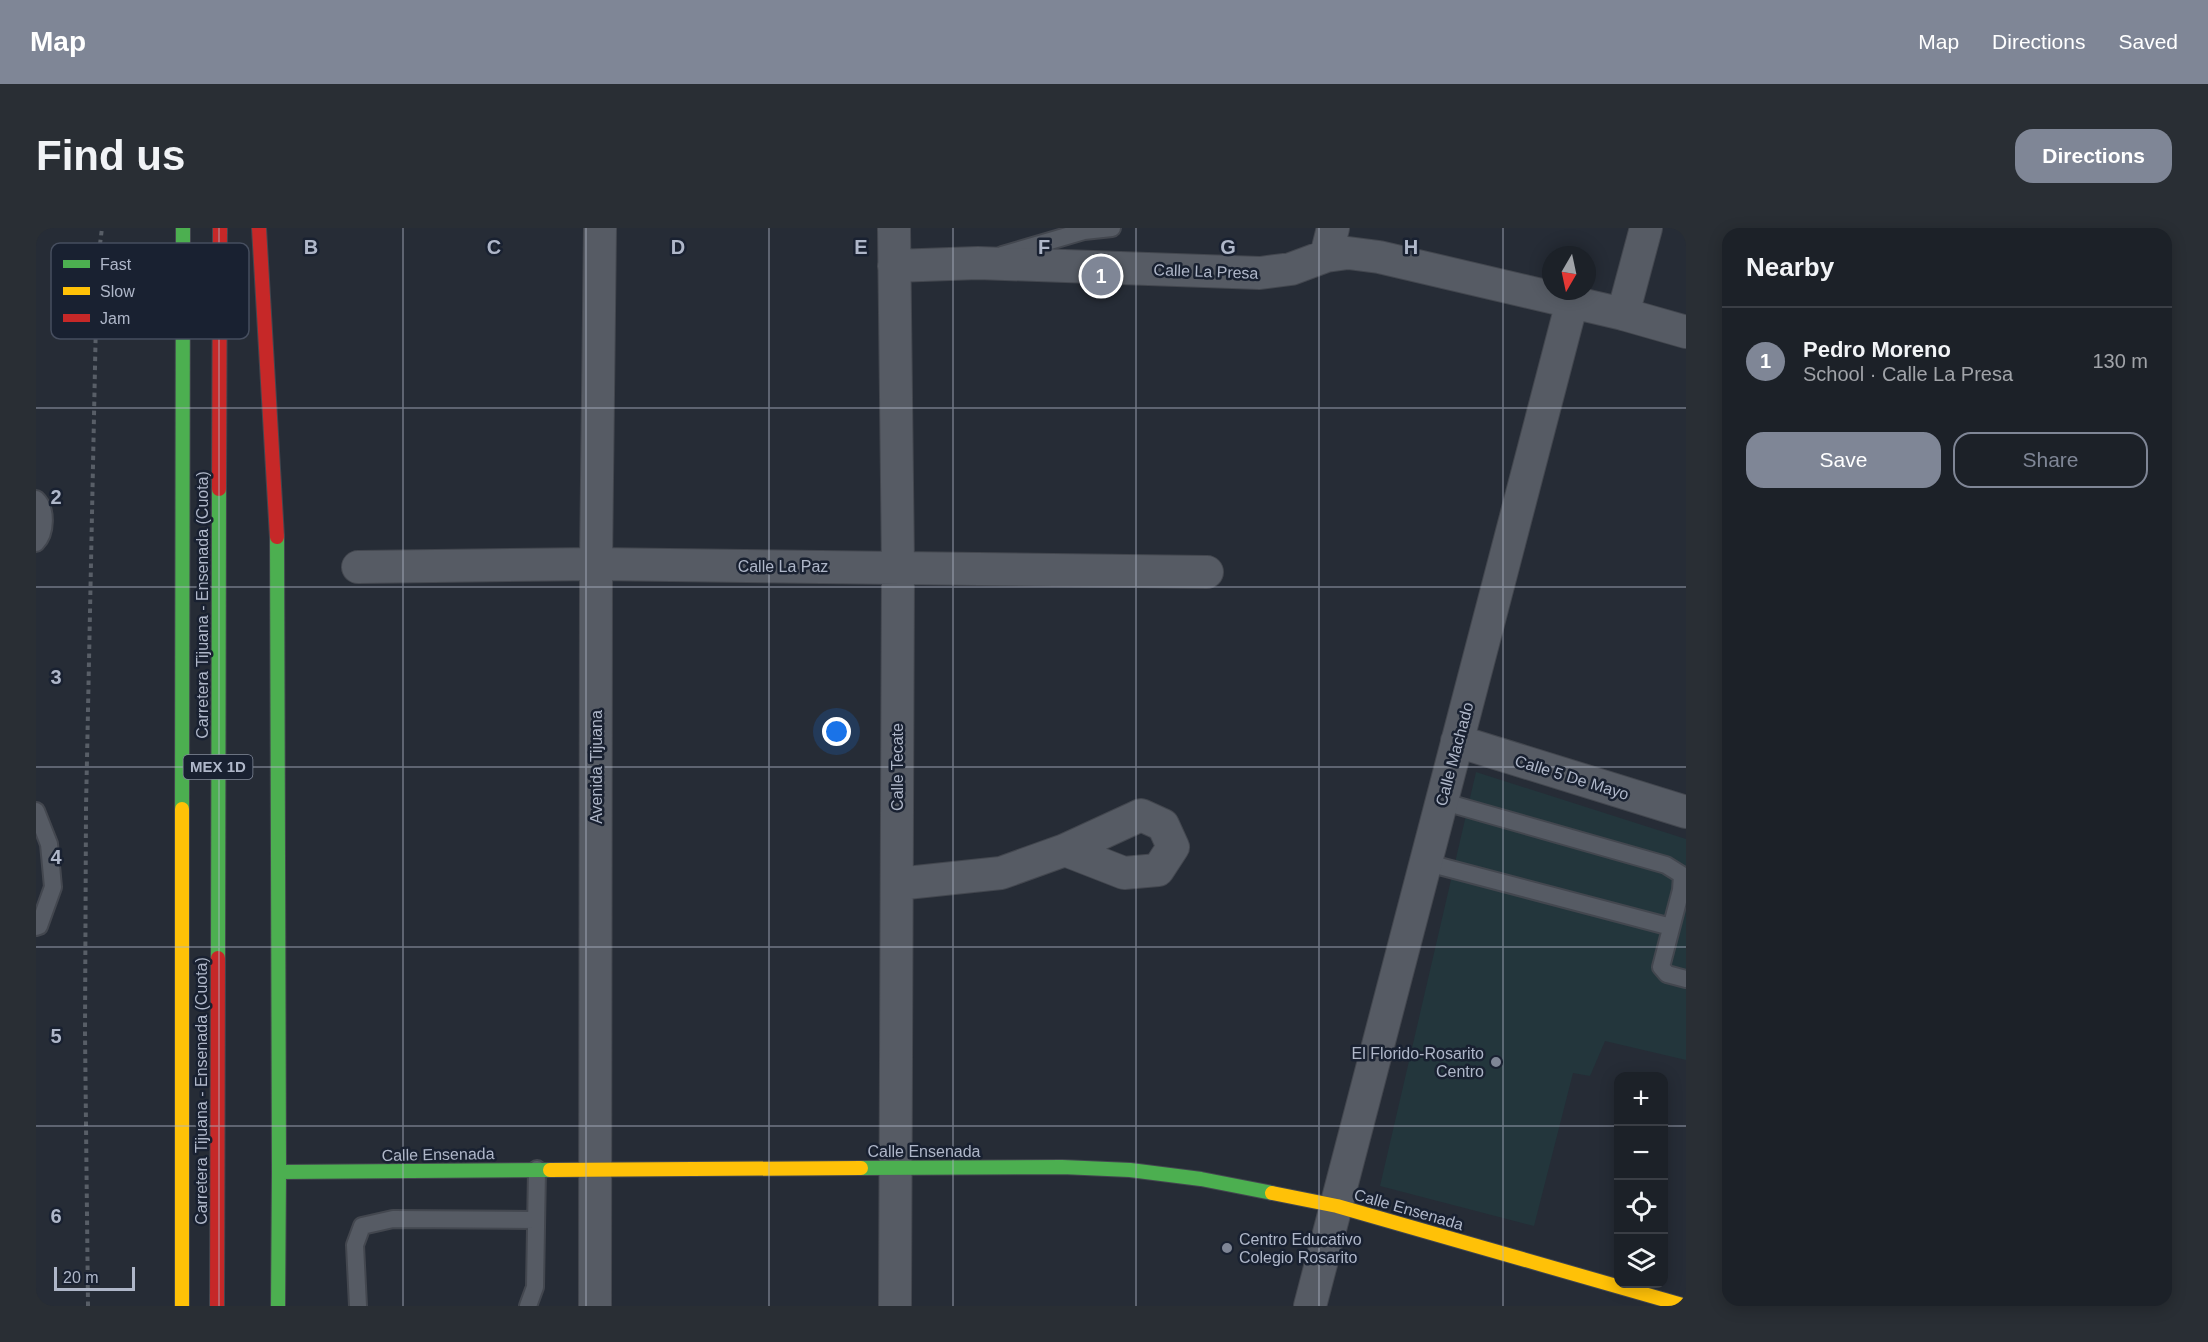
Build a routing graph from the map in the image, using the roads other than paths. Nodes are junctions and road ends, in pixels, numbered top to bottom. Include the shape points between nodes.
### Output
1 (183, 228) edge
2 (220, 228) edge
3 (260, 228) edge
4 (600, 228) edge
5 (894, 228) edge
6 (1112, 228) edge
7 (1646, 228) edge
8 (1330, 242) edge
9 (183, 243) edge
10 (220, 243) edge
11 (978, 263) junction
12 (894, 266) junction
13 (1572, 302) junction
14 (1623, 314) junction
15 (1686, 332) edge
16 (183, 339) edge
17 (220, 339) edge
18 (36, 498) edge
19 (36, 543) edge
20 (596, 564) junction
21 (358, 567) dead end
22 (898, 567) junction
23 (1207, 572) dead end
24 (1457, 741) junction
25 (1441, 801) junction
26 (36, 811) edge
27 (1686, 812) edge
28 (43, 844) edge
29 (1065, 850) dead end
30 (1424, 862) junction
31 (897, 884) junction
32 (44, 887) edge
33 (1677, 917) edge
34 (36, 927) edge
35 (1686, 979) edge
36 (896, 1168) junction
37 (537, 1169) junction
38 (595, 1169) junction
39 (279, 1172) junction
40 (1337, 1206) junction
41 (536, 1220) junction
42 (182, 1306) edge
43 (217, 1306) edge
44 (278, 1306) edge
45 (358, 1306) edge
46 (528, 1306) edge
47 (595, 1306) edge
48 (895, 1306) edge
49 (1310, 1306) edge
50 (1686, 1306) edge

1 - 9 main road, Carretera Tijuana - Ensenada (Cuota) / MEX 1D
2 - 10 main road, Carretera Tijuana - Ensenada (Cuota) / MEX 1D
3 - 39 main road via 278,546
4 - 20 street, Avenida Tijuana
5 - 12 street, Calle Tecate
6 - 11 lane via 1084,231
7 - 14 street
8 - 11 street, Calle La Presa via 1291,269 1260,273
8 - 13 street, Calle La Presa via 1348,253
11 - 12 street, Calle La Presa
12 - 22 street, Calle Tecate
13 - 14 street, Calle La Presa
13 - 24 street, Calle Machado
14 - 15 street, Calle La Presa
16 - 42 main road, Carretera Tijuana - Ensenada (Cuota) / MEX 1D
17 - 43 main road, Carretera Tijuana - Ensenada (Cuota) / MEX 1D
18 - 19 lane via 43,516 43,534
20 - 21 street, Calle La Paz
20 - 22 street, Calle La Paz
20 - 38 street, Avenida Tijuana
22 - 23 street, Calle La Paz
22 - 31 street, Calle Tecate
24 - 25 street, Calle Machado
24 - 27 street, Calle 5 De Mayo
25 - 30 street, Calle Machado
25 - 33 lane via 1666,865 1682,875
26 - 28 lane
28 - 32 lane
29 - 31 street via 1001,873
30 - 33 lane
30 - 40 street, Calle Machado
31 - 36 street, Calle Tecate
32 - 34 lane
33 - 35 lane via 1661,967 1667,974
36 - 38 main road, Calle Ensenada
36 - 40 main road, Calle Ensenada via 1130,1170 1201,1179
36 - 48 street, Calle Tecate
37 - 38 main road, Calle Ensenada
37 - 39 main road, Calle Ensenada
37 - 41 lane
38 - 47 street, Avenida Tijuana
39 - 44 main road
40 - 49 street, Calle Machado
40 - 50 main road, Calle Ensenada
41 - 45 lane via 393,1219 362,1226 355,1245
41 - 46 lane via 535,1287

